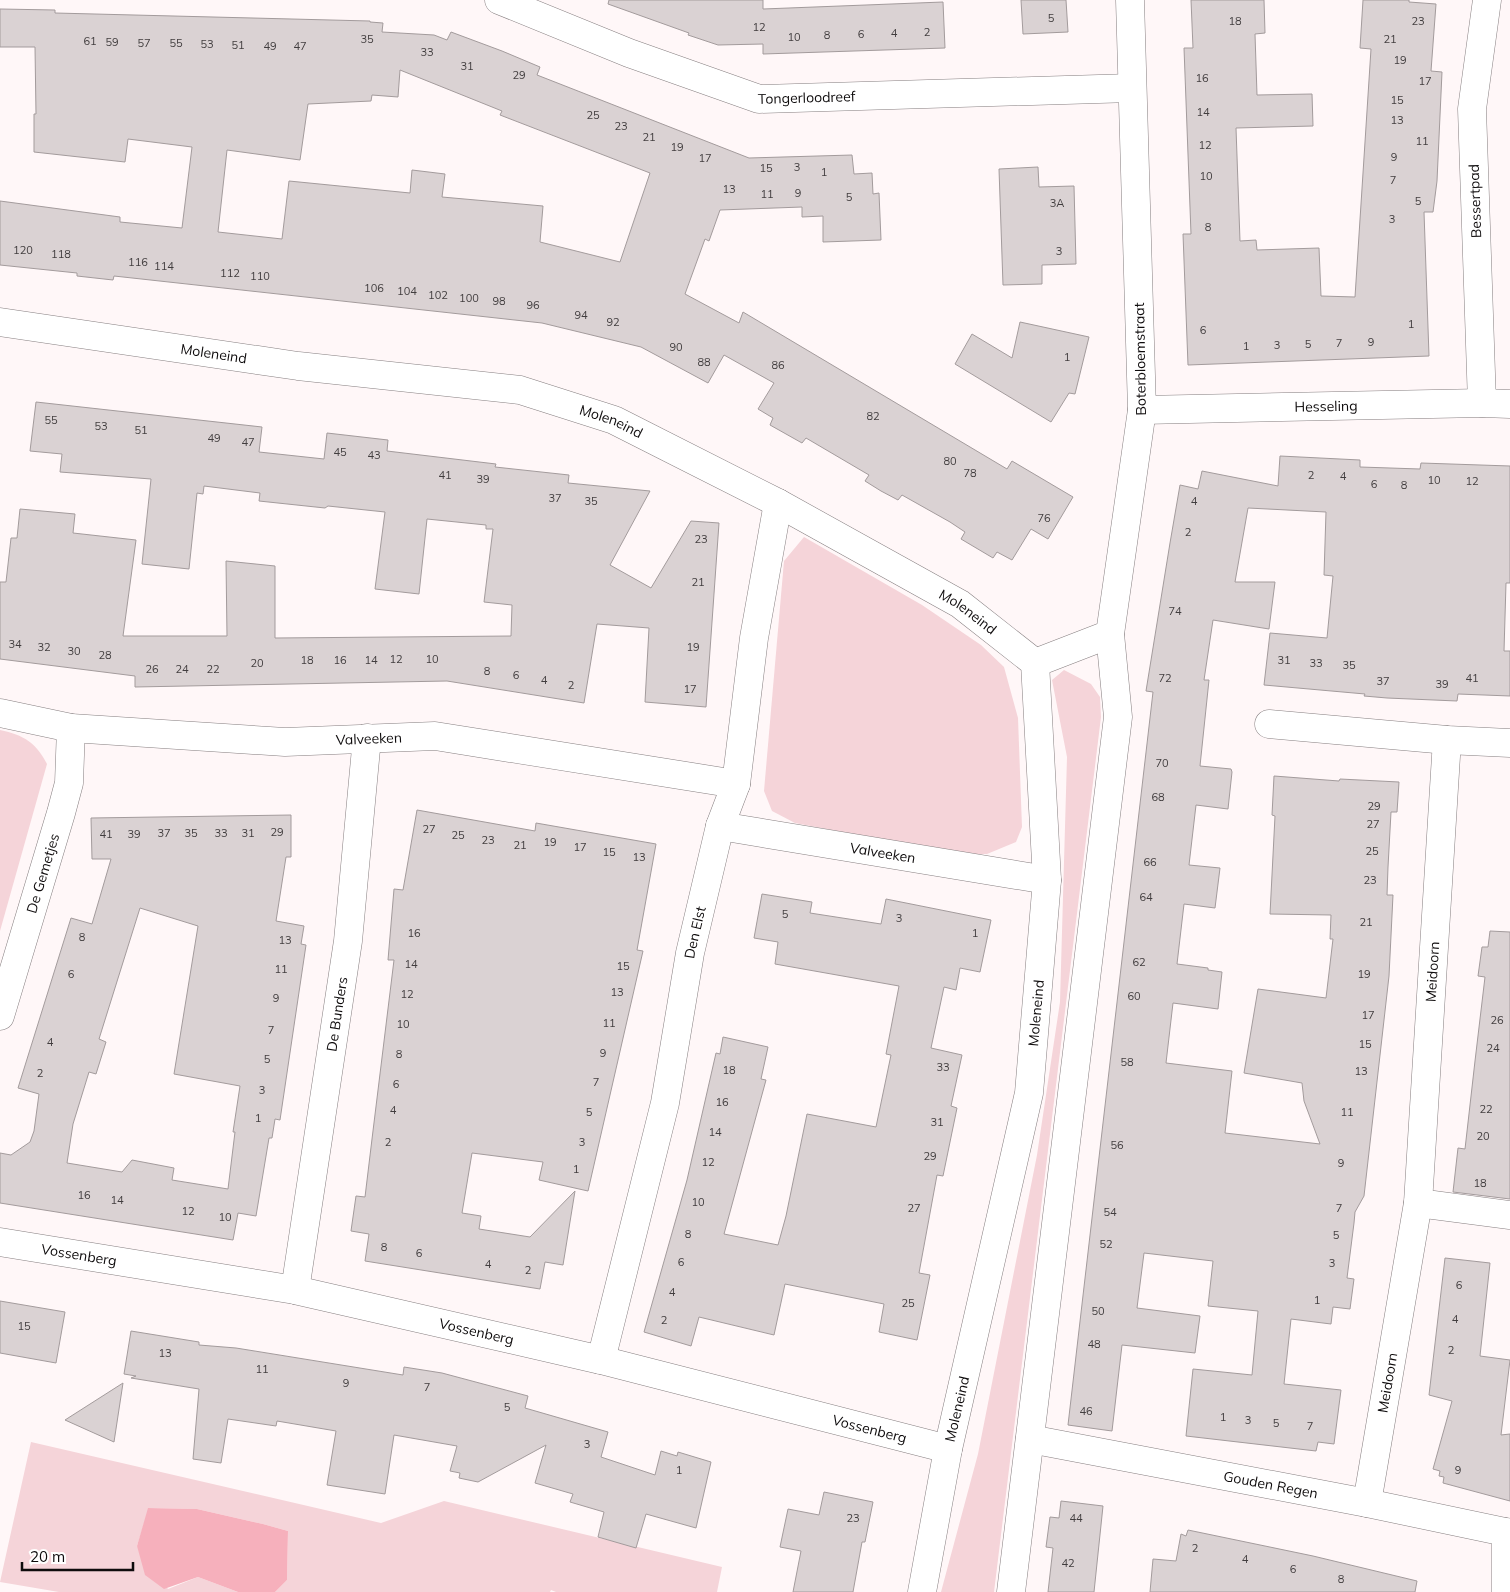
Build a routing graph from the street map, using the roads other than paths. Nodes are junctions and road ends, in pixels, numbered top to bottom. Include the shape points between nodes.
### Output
1 (499, 0) edge
2 (1130, 0) edge
3 (1487, 0) edge
4 (1132, 88) junction
5 (0, 322) edge
6 (1482, 403) junction
7 (1510, 404) edge
8 (1142, 410) junction
9 (778, 503) junction
10 (1110, 634) junction
11 (1035, 663) junction
12 (0, 713) edge
13 (1269, 724) dead end
14 (71, 728) junction
15 (367, 738) junction
16 (1447, 740) junction
17 (1510, 743) edge
18 (736, 784) junction
19 (720, 826) junction
20 (1047, 880) junction
21 (0, 1016) edge
22 (1418, 1203) junction
23 (1510, 1215) edge
24 (0, 1242) edge
25 (295, 1290) junction
26 (601, 1360) junction
27 (1030, 1439) junction
28 (948, 1449) junction
29 (1368, 1503) junction
30 (1508, 1532) edge
31 (922, 1592) edge
32 (1011, 1592) edge
33 (1506, 1592) edge

1 - 4 street, Tongerloodreef via 759,99
2 - 4 street, Boterbloemstraat
3 - 6 street, Bessertpad via 1472,109
4 - 8 street, Boterbloemstraat
5 - 9 street, Moleneind via 298,366 520,390 614,420
6 - 7 street, Hesseling
6 - 8 street, Hesseling
8 - 10 street, Boterbloemstraat
9 - 11 street, Moleneind via 960,604
9 - 18 street, Den Elst via 754,638
10 - 11 street
10 - 27 street via 1118,717
11 - 20 street, Moleneind
12 - 14 street, Valveeken
13 - 16 street
14 - 15 street, Valveeken via 285,742
14 - 21 street, De Gemetjes via 69,783 62,813
15 - 18 street, Valveeken via 435,736
15 - 25 street, De Bunders via 348,941
16 - 17 street
16 - 22 street, Meidoorn
18 - 19 street, Den Elst
19 - 20 street, Valveeken
19 - 26 street, Den Elst via 690,953 665,1103
20 - 28 street, Moleneind via 1029,1093
22 - 23 street
22 - 29 street, Meidoorn
24 - 25 street, Vossenberg
25 - 26 street, Vossenberg
26 - 28 street, Vossenberg
27 - 29 street, Gouden Regen
27 - 32 street
28 - 31 street, Moleneind
29 - 30 street, Gouden Regen
30 - 33 street

